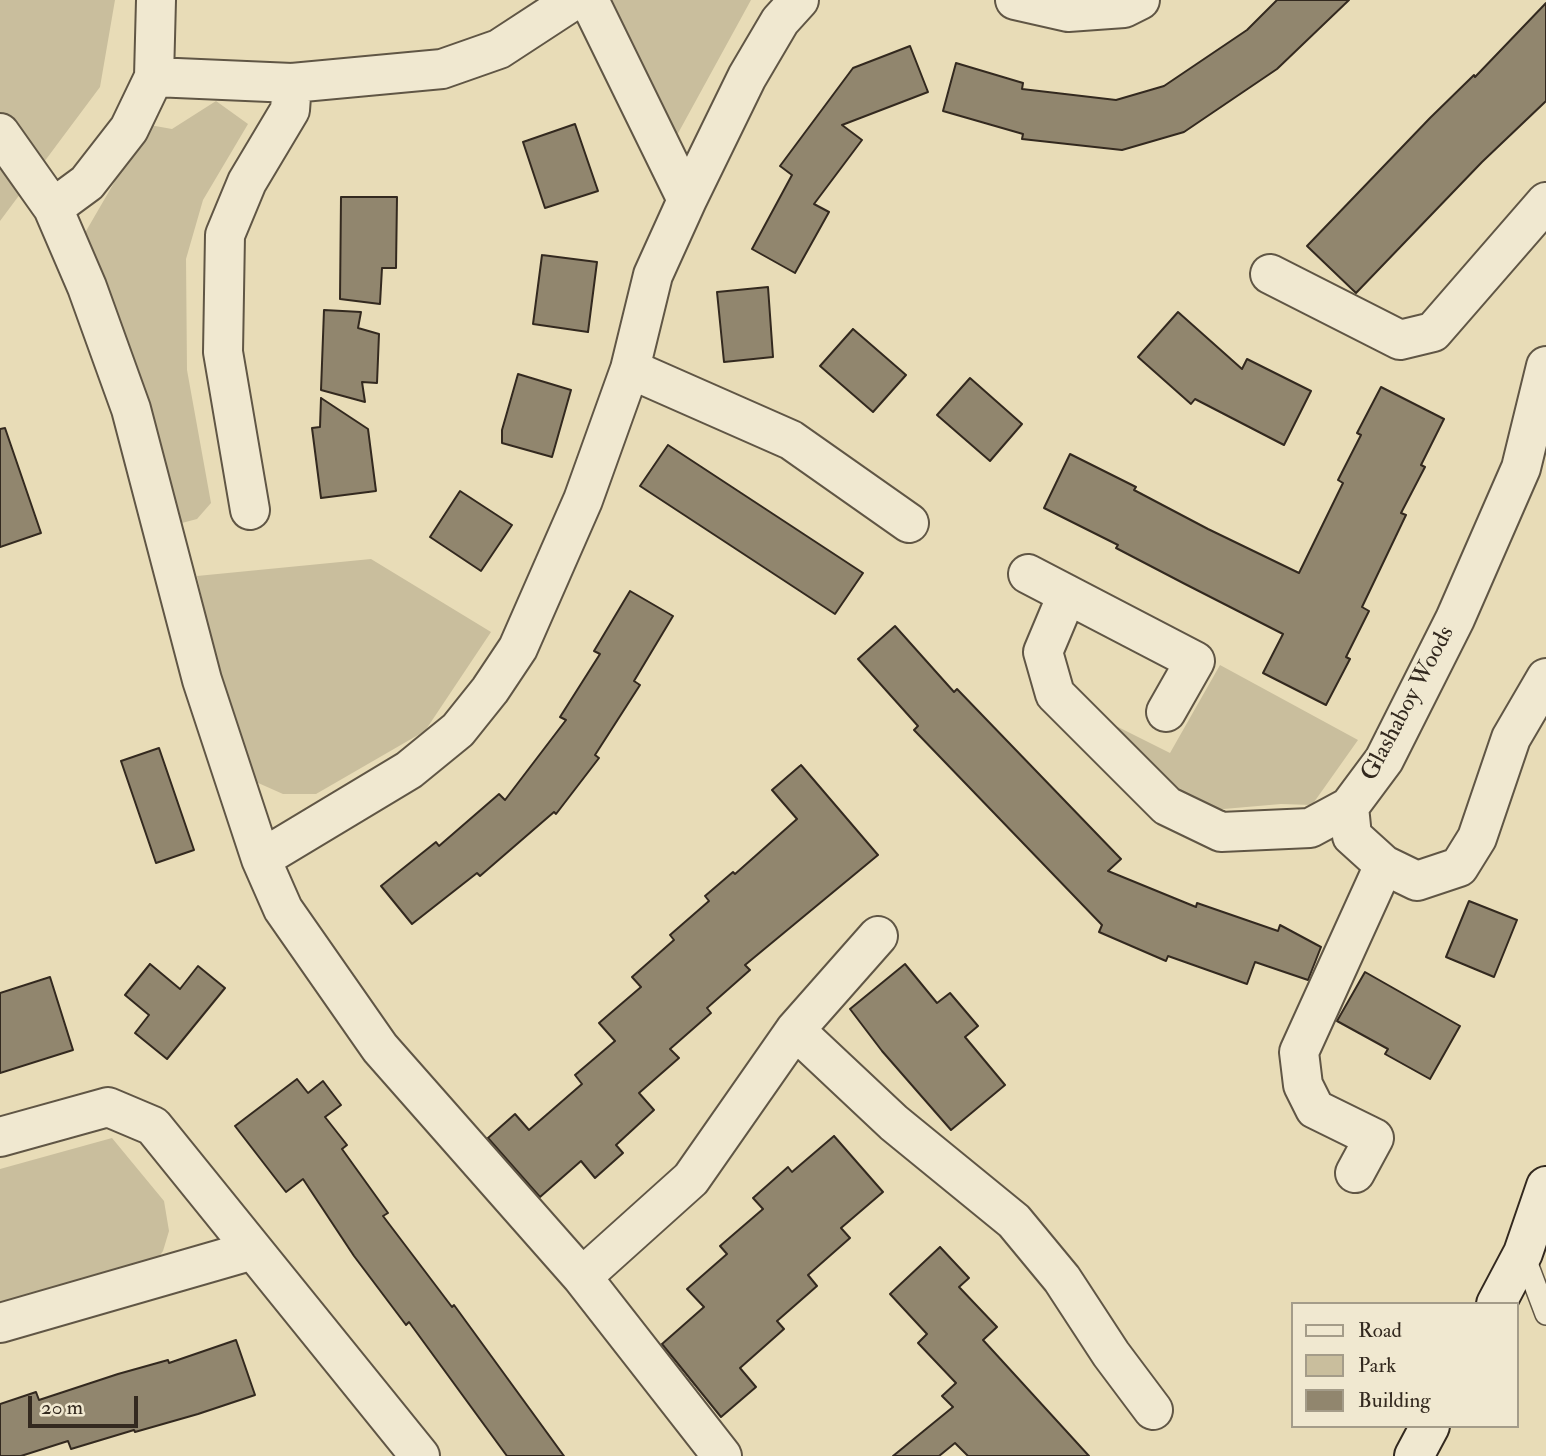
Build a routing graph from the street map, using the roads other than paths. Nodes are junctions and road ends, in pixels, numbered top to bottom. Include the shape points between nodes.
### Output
1 (156, 0) edge
2 (575, 0) edge
3 (589, 0) edge
4 (799, 0) edge
5 (1015, 0) edge
6 (1140, 0) edge
7 (154, 77) junction
8 (292, 83) junction
9 (0, 133) edge
10 (687, 200) junction
11 (1546, 202) edge
12 (53, 208) junction
13 (1270, 274) dead end
14 (1546, 366) edge
15 (630, 369) junction
16 (250, 510) dead end
17 (909, 523) dead end
18 (1028, 574) dead end
19 (1067, 595) junction
20 (1546, 678) edge
21 (1166, 712) dead end
22 (1349, 807) junction
23 (261, 859) junction
24 (1384, 865) junction
25 (878, 936) dead end
26 (795, 1031) junction
27 (0, 1137) edge
28 (1355, 1173) dead end
29 (1546, 1186) edge
30 (253, 1250) junction
31 (1523, 1253) junction
32 (582, 1277) junction
33 (1497, 1302) edge
34 (1546, 1314) edge
35 (0, 1323) edge
36 (1153, 1410) dead end
37 (1429, 1428) edge
38 (420, 1456) edge
39 (722, 1456) edge
40 (1414, 1456) edge

1 - 7 street
2 - 8 street via 499,49 442,69
3 - 10 street
4 - 10 street via 780,21 747,77
5 - 6 street via 1068,12 1124,9
7 - 8 street
7 - 12 street via 129,129 87,183
8 - 16 street via 290,110 247,182 225,235 223,352
9 - 12 street
10 - 15 street via 653,275
11 - 13 street via 1433,332 1400,340
12 - 23 street via 88,287 131,409 202,680
14 - 22 street, Glashaboy Woods via 1521,468 1455,619 1384,760
15 - 17 street via 791,440
15 - 23 street via 583,500 518,648 490,690 458,730 409,770
18 - 19 street
19 - 21 street via 1195,661
19 - 22 street, Glashaboy Woods via 1043,652 1055,694 1167,806 1222,832 1310,828
20 - 24 street via 1511,738 1477,838 1460,867 1417,881
22 - 24 street via 1353,836
23 - 32 street via 283,909 380,1048
24 - 28 street via 1299,1052 1303,1085 1315,1109 1374,1138
25 - 26 street
26 - 32 street via 691,1179
26 - 36 street via 894,1123 1014,1221 1062,1279
27 - 30 street via 108,1107 153,1126
29 - 31 street
30 - 35 street
30 - 38 street
31 - 33 street
31 - 34 lane
32 - 39 street
37 - 40 street

